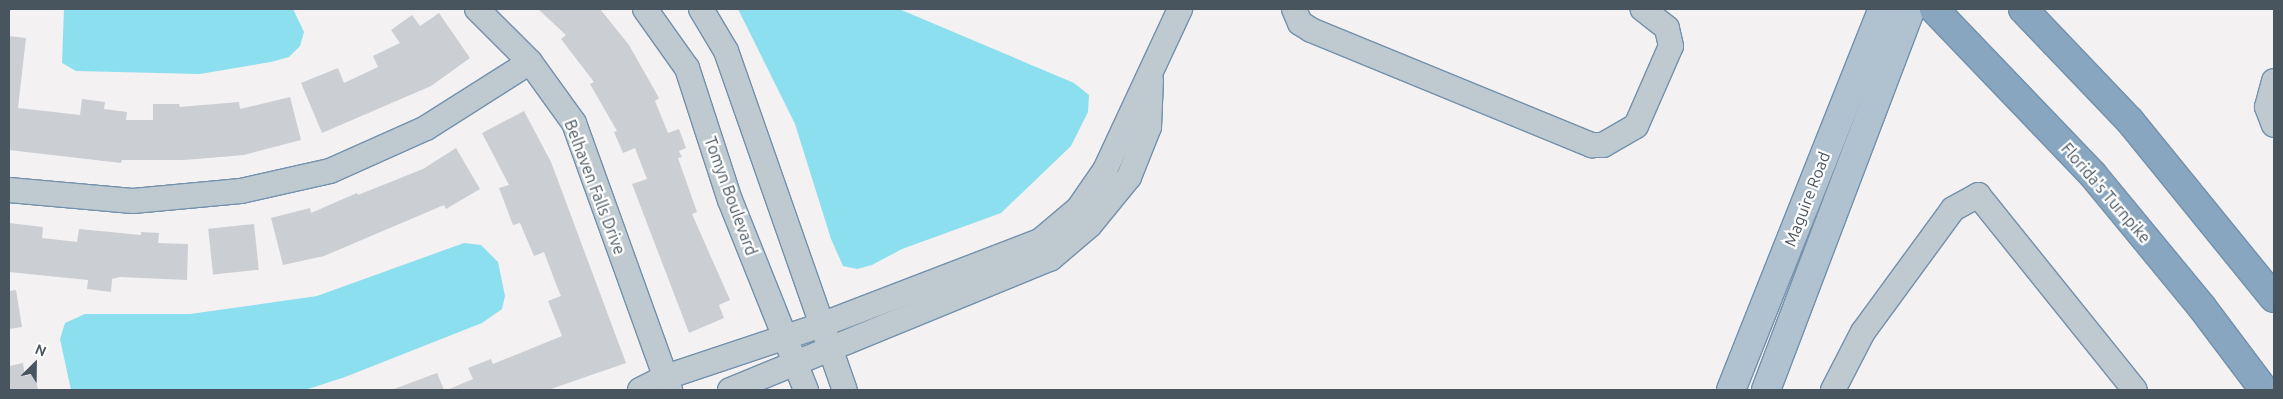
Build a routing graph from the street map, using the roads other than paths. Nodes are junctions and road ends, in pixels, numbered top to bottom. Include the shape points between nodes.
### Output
1 (478, 9) edge
2 (645, 9) edge
3 (701, 9) edge
4 (1180, 9) edge
5 (1294, 9) edge
6 (1643, 9) edge
7 (1911, 9) edge
8 (1934, 9) edge
9 (2023, 9) edge
10 (1881, 14) edge
11 (530, 62) junction
12 (2274, 81) edge
13 (2274, 125) edge
14 (9, 190) edge
15 (1045, 250) junction
16 (2274, 298) edge
17 (821, 325) junction
18 (784, 337) junction
19 (830, 350) junction
20 (728, 356) junction
21 (796, 364) junction
22 (668, 383) edge
23 (734, 389) edge
24 (640, 390) edge
25 (806, 390) edge
26 (845, 390) edge
27 (1732, 390) edge
28 (1766, 390) edge
29 (1833, 390) edge
30 (2135, 390) edge
31 (2264, 390) edge

1 - 11 street, Belhaven Falls Drive
2 - 18 street, Tomyn Boulevard via 687,68 730,200
3 - 17 street via 726,51
4 - 15 street via 1152,67 1149,127 1129,177 1090,225
5 - 6 street via 1300,23 1311,30 1592,145 1603,145 1636,126 1671,46 1666,28
7 - 28 main road, Maguire Road
8 - 31 highway, Florida's Turnpike via 2093,175 2201,306
9 - 16 highway via 2130,121
10 - 27 main road, Maguire Road
11 - 14 street via 426,128 330,171 241,191 134,201
11 - 22 street, Belhaven Falls Drive via 574,123
12 - 13 street via 2267,107
15 - 17 street
15 - 19 street
17 - 18 street
17 - 19 street
18 - 20 street
18 - 21 street, Tomyn Boulevard
19 - 21 street
19 - 26 street
20 - 22 street
20 - 23 street
21 - 23 street
21 - 25 street, Tomyn Boulevard
22 - 24 street
29 - 30 street via 1864,332 1952,209 1978,195

